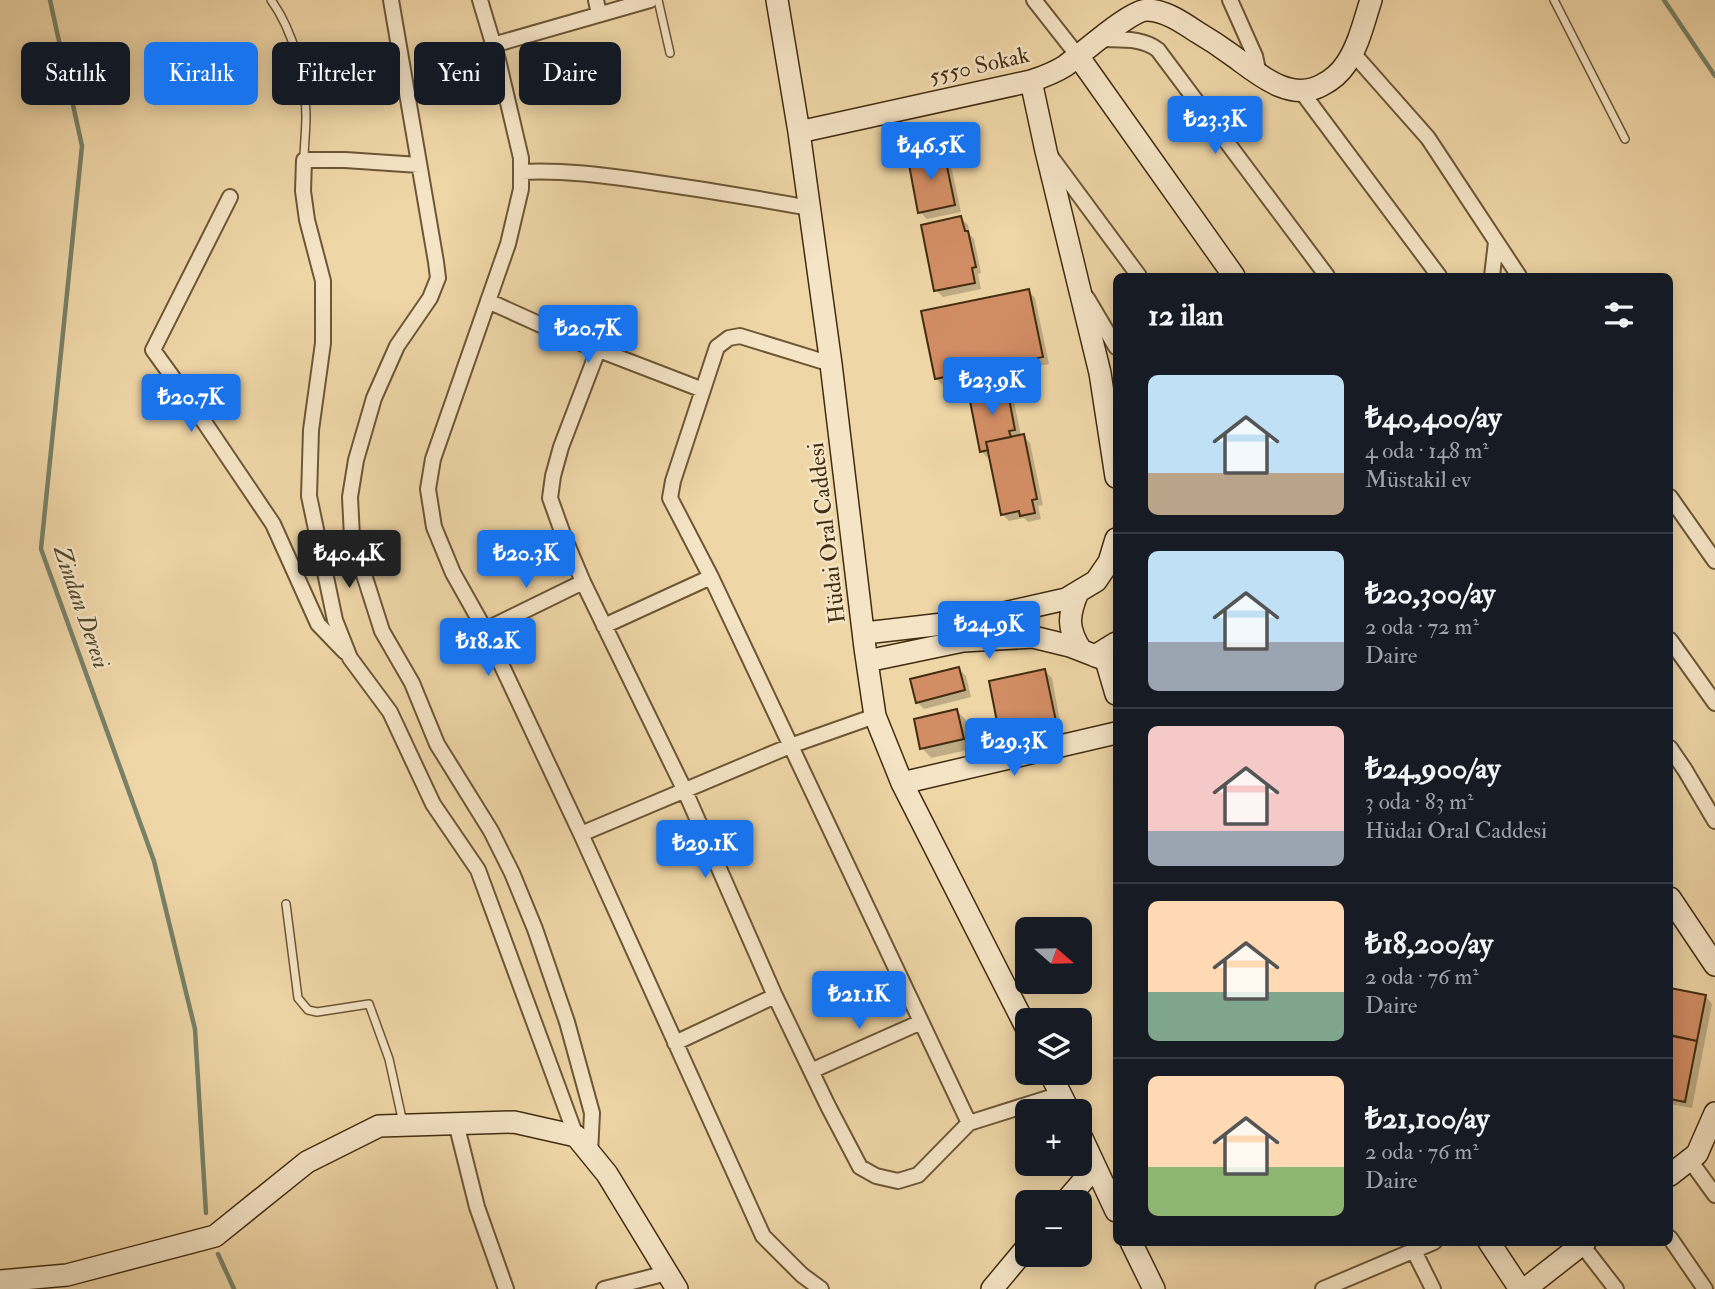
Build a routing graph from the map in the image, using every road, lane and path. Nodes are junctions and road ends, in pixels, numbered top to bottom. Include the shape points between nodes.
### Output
1 (271, 0) edge
2 (391, 0) edge
3 (480, 0) edge
4 (650, 0) edge
5 (658, 0) edge
6 (777, 0) edge
7 (1034, 0) edge
8 (1230, 0) edge
9 (1371, 0) edge
10 (1554, 0) edge
11 (597, 7) edge
12 (1100, 39) junction
13 (492, 42) edge
14 (499, 42) edge
15 (1352, 52) junction
16 (670, 53) dead end
17 (1078, 56) junction
18 (1259, 74) junction
19 (1031, 81) junction
20 (1301, 91) junction
21 (505, 93) edge
22 (799, 132) junction
23 (1625, 139) dead end
24 (1046, 151) junction
25 (304, 160) junction
26 (419, 165) junction
27 (521, 172) junction
28 (230, 197) dead end
29 (810, 208) junction
30 (1496, 242) junction
31 (1137, 273) edge
32 (1232, 273) edge
33 (1325, 273) edge
34 (1437, 273) edge
35 (1492, 273) edge
36 (1517, 273) edge
37 (1079, 285) junction
38 (488, 301) junction
39 (1113, 342) edge
40 (598, 350) junction
41 (831, 364) junction
42 (704, 390) junction
43 (1113, 458) edge
44 (1673, 501) edge
45 (1113, 549) edge
46 (1715, 561) edge
47 (711, 577) junction
48 (583, 582) junction
49 (1097, 583) edge
50 (604, 626) junction
51 (485, 630) junction
52 (864, 634) junction
53 (1673, 644) edge
54 (1103, 656) edge
55 (350, 658) junction
56 (867, 661) junction
57 (1113, 685) edge
58 (1715, 703) edge
59 (875, 716) junction
60 (1113, 734) edge
61 (790, 746) junction
62 (1673, 753) edge
63 (902, 783) junction
64 (685, 791) junction
65 (1715, 821) edge
66 (581, 834) junction
67 (1673, 902) edge
68 (286, 904) dead end
69 (1715, 965) edge
70 (775, 996) junction
71 (1016, 1008) edge
72 (921, 1023) junction
73 (675, 1043) junction
74 (811, 1071) junction
75 (1015, 1113) edge
76 (1715, 1114) edge
77 (456, 1123) junction
78 (969, 1123) junction
79 (404, 1125) junction
80 (576, 1136) junction
81 (590, 1153) junction
82 (1092, 1159) edge
83 (1689, 1159) junction
84 (1096, 1167) junction
85 (1673, 1172) edge
86 (1076, 1190) edge
87 (1715, 1195) edge
88 (1113, 1204) edge
89 (1673, 1242) edge
90 (1133, 1246) edge
91 (1425, 1246) edge
92 (1492, 1246) edge
93 (1580, 1246) edge
94 (1584, 1246) edge
95 (1413, 1251) junction
96 (1015, 1261) edge
97 (0, 1281) edge
98 (672, 1281) edge
99 (1328, 1288) edge
100 (506, 1289) edge
101 (604, 1289) edge
102 (821, 1289) edge
103 (992, 1289) edge
104 (1154, 1289) edge
105 (1433, 1289) edge
106 (1520, 1289) edge
107 (1525, 1289) edge
108 (1616, 1289) edge
109 (1705, 1289) edge

1 - 25 lane via 291,37 304,87
2 - 26 street
3 - 13 street
4 - 11 street
5 - 16 lane
6 - 22 street, Hüdai Oral Caddesi
7 - 17 street
8 - 18 street
9 - 15 street
10 - 23 lane
11 - 14 street
12 - 17 street, 5550 Sokak
12 - 18 street, 5550 Sokak via 1142,10 1156,11 1178,20
12 - 33 street via 1142,41 1158,50
15 - 20 street via 1338,75 1315,89
15 - 30 street via 1427,138
17 - 19 street, 5550 Sokak
17 - 32 street
18 - 20 street, 5550 Sokak
19 - 22 street, 5550 Sokak
19 - 24 street
20 - 34 street
21 - 27 street
22 - 29 street, Hüdai Oral Caddesi
24 - 31 street
24 - 37 street
25 - 26 street
25 - 55 street via 307,220 323,281 323,343 311,430 309,496 335,620
26 - 81 street via 438,278 397,346 374,398 350,497 352,537 382,631 412,684 437,744 491,831 535,929 592,1113
27 - 29 street via 597,174
27 - 38 street via 522,189 508,244
28 - 55 street via 153,350 272,524 318,624
29 - 41 street, Hüdai Oral Caddesi
30 - 35 street
30 - 36 street
37 - 39 street
37 - 43 street via 1100,373
38 - 40 street
38 - 51 street via 433,459 428,489 434,527
40 - 42 street
40 - 48 street via 561,447 550,498
41 - 42 street via 740,336 729,338 717,347
41 - 52 street, Hüdai Oral Caddesi
42 - 47 street via 670,498
44 - 46 street
45 - 49 street
47 - 50 street
47 - 61 street
48 - 50 street
48 - 51 street
49 - 52 street via 1066,599 968,621
49 - 54 street via 1072,607 1070,625 1072,636
50 - 64 street
51 - 66 street
52 - 56 street, Hüdai Oral Caddesi
53 - 58 street
54 - 56 street via 1033,637 963,641
54 - 57 street
55 - 80 street via 390,712 433,804 478,870
56 - 59 street, Hüdai Oral Caddesi
59 - 61 street
59 - 63 street, Hüdai Oral Caddesi
60 - 63 street
61 - 64 street
61 - 72 street
62 - 65 street
63 - 71 street, Hüdai Oral Caddesi
64 - 66 street
64 - 70 street
66 - 73 street
67 - 69 street
68 - 79 lane via 298,998 308,1010 317,1012 369,1004 389,1059
70 - 73 street
70 - 74 street
72 - 74 street
72 - 78 street
73 - 102 street via 763,1236
74 - 78 street via 860,1167 876,1176 898,1181 918,1175
75 - 78 street
76 - 83 street via 1696,1154
77 - 79 street
77 - 80 street via 514,1122
77 - 100 street via 477,1207
79 - 97 street via 379,1126 307,1162 215,1236 67,1275
80 - 81 street
81 - 98 street
82 - 84 street
83 - 85 street
83 - 87 street
84 - 86 street
84 - 88 street
89 - 109 street
90 - 104 street
91 - 95 street
92 - 106 street
93 - 107 street
94 - 108 street
95 - 99 street
95 - 105 street
96 - 103 street
98 - 101 street

